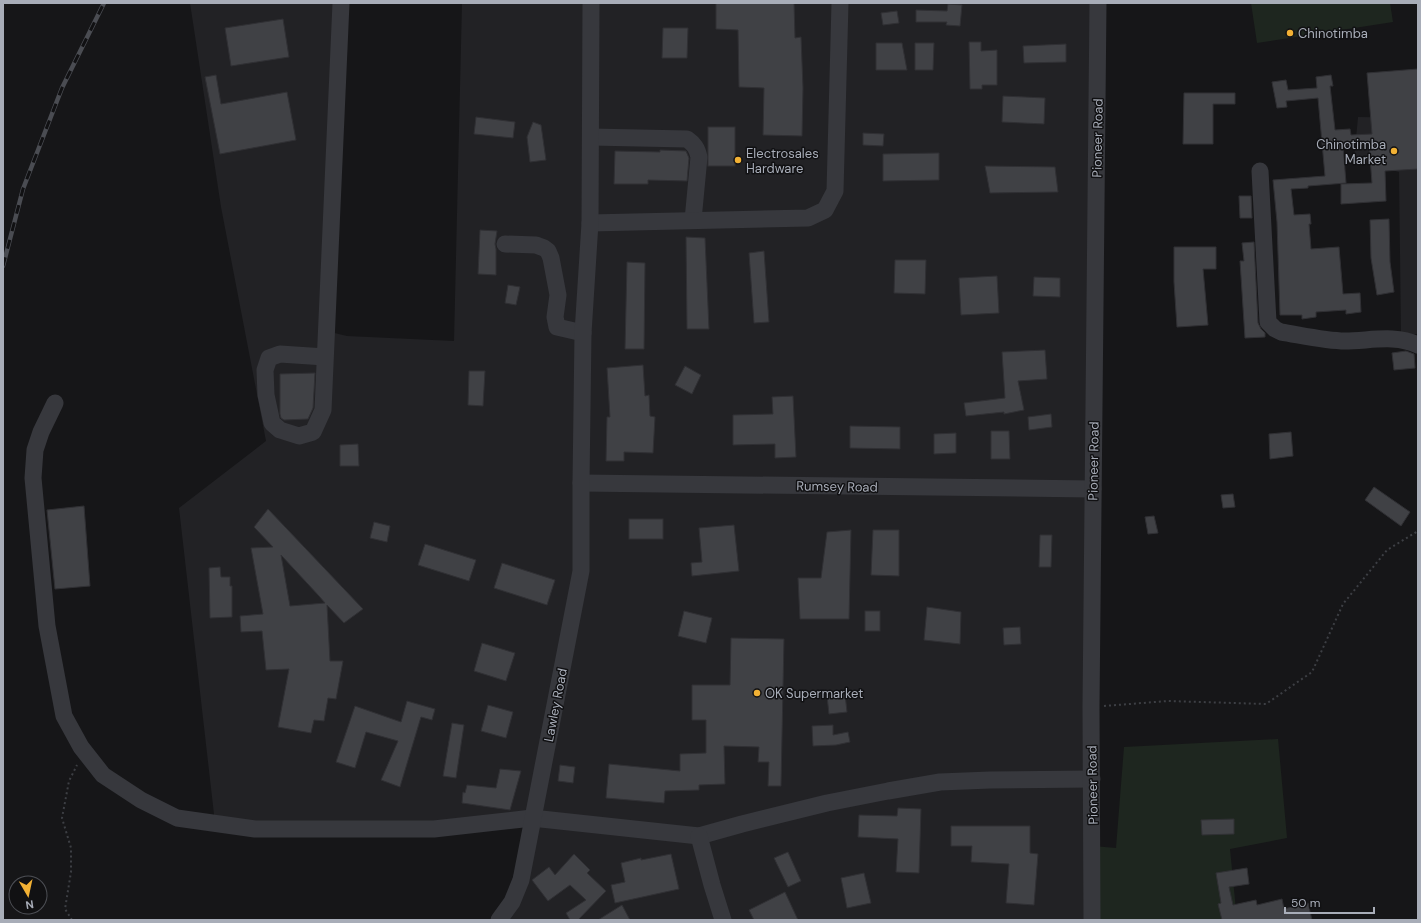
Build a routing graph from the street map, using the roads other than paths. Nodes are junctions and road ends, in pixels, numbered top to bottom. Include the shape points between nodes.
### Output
1 (341, 3) edge
2 (591, 3) edge
3 (840, 3) edge
4 (1098, 3) edge
5 (591, 137) junction
6 (1260, 171) dead end
7 (692, 220) junction
8 (590, 223) junction
9 (505, 244) dead end
10 (583, 334) junction
11 (1418, 345) edge
12 (325, 357) junction
13 (55, 403) dead end
14 (580, 483) junction
15 (1093, 489) junction
16 (1092, 779) junction
17 (532, 818) junction
18 (699, 836) junction
19 (499, 920) edge
20 (724, 920) edge
21 (1092, 920) edge

1 - 12 street
2 - 5 street, Lawley Road
3 - 7 street via 835,191 825,210 808,218
4 - 15 street, Pioneer Road
5 - 7 street via 687,139 698,151 699,157
5 - 8 street, Lawley Road
6 - 11 street via 1268,322 1274,329 1344,341 1394,339
7 - 8 street
8 - 10 street, Lawley Road
9 - 10 street via 536,245 548,251 558,295 555,317 558,327
10 - 14 street, Lawley Road
12 - 12 street via 324,410 313,432 299,436 280,430 272,423 266,396 265,370 269,358 280,354
13 - 17 street via 35,450 33,478 47,626 64,716 81,747 103,775 141,800 177,818 255,829 434,830
14 - 15 street, Rumsey Road
14 - 17 street, Lawley Road via 581,571
15 - 16 street, Pioneer Road
16 - 18 street via 940,782 827,803
16 - 21 street, Pioneer Road
17 - 18 street
17 - 19 street, Lawley Road via 521,880 512,902
18 - 20 street

